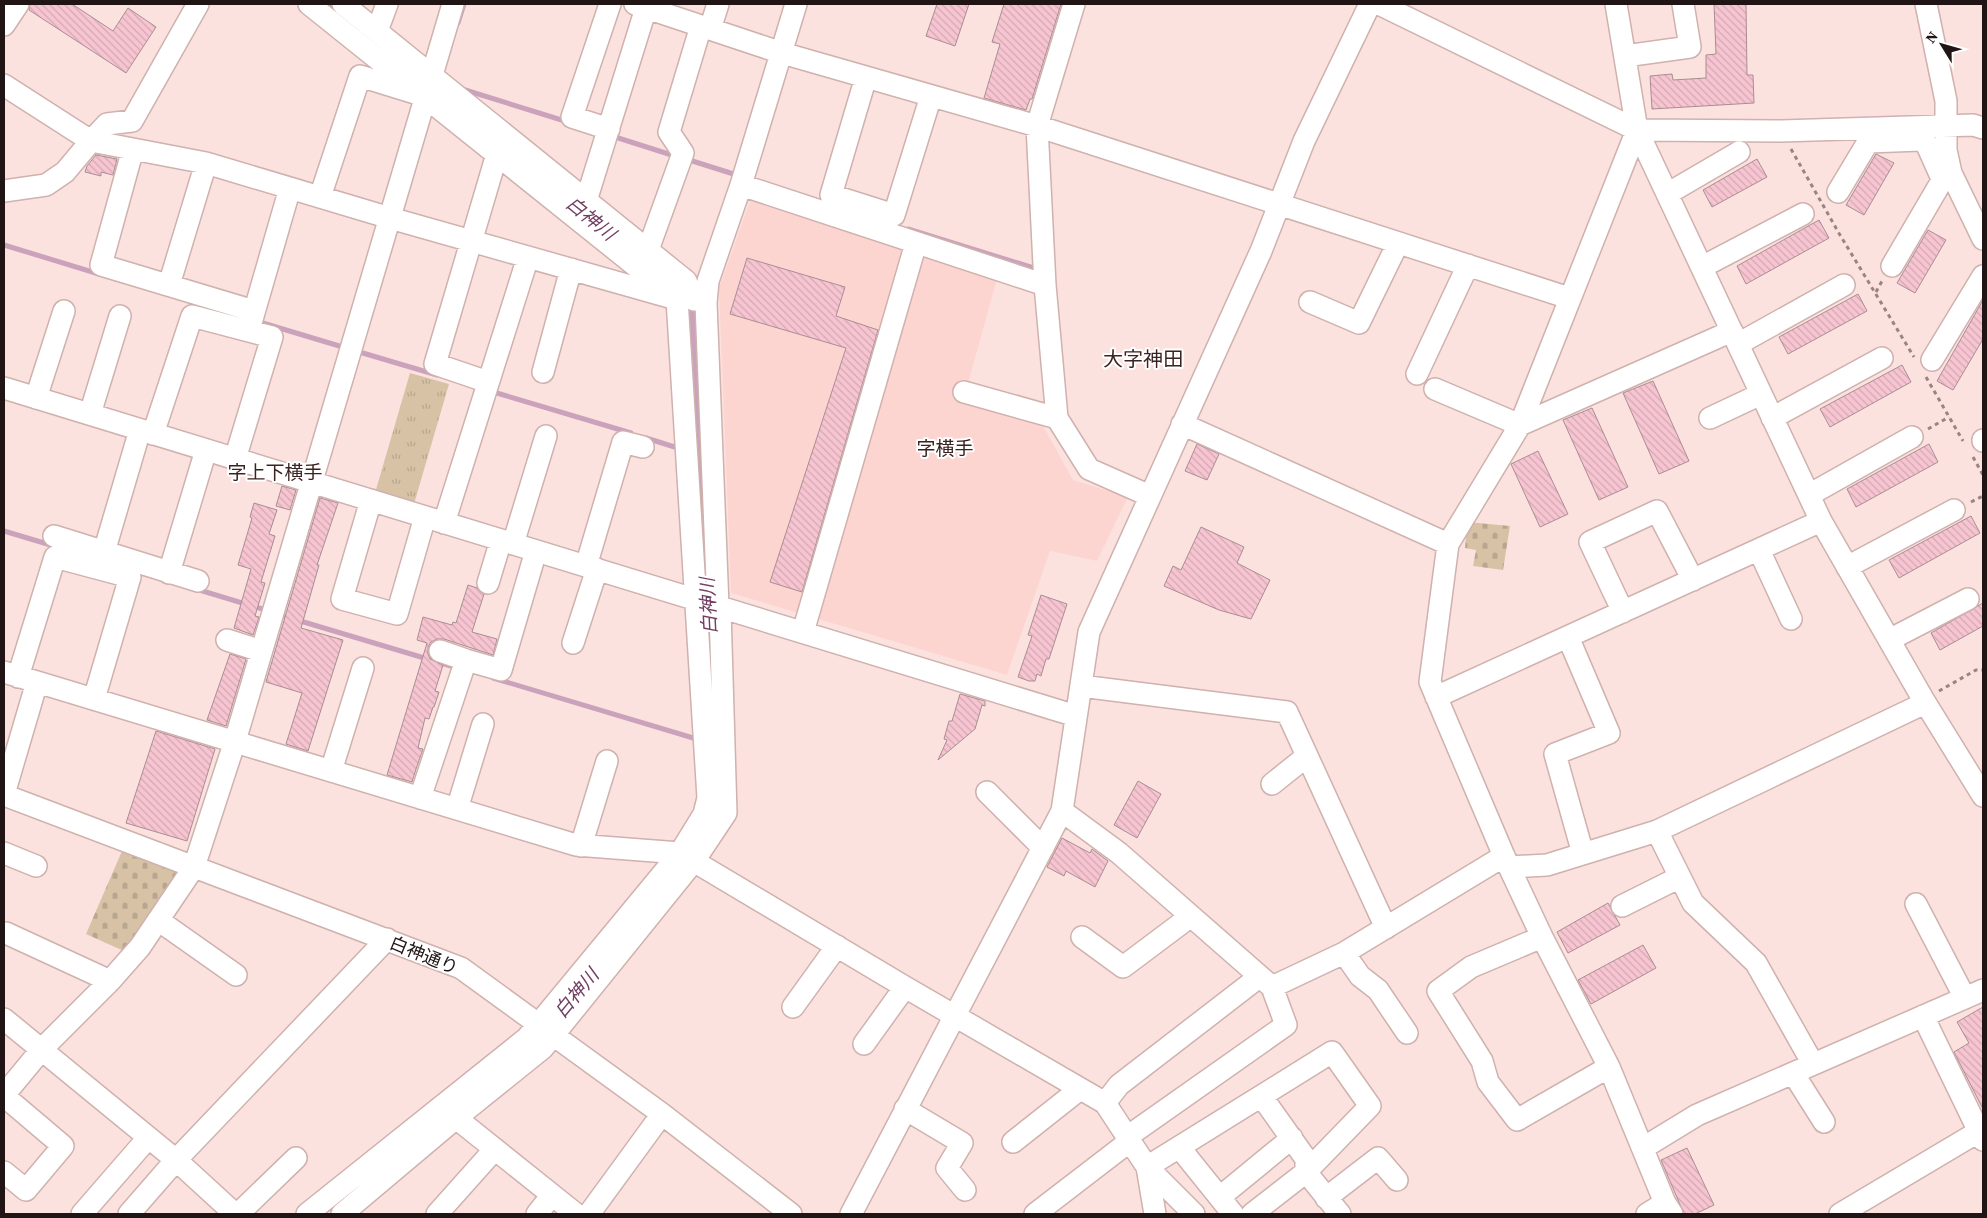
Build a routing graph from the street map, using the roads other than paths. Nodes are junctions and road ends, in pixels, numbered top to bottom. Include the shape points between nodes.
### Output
1 (18, 4) edge
2 (198, 4) edge
3 (309, 4) edge
4 (343, 4) edge
5 (387, 4) edge
6 (453, 4) edge
7 (610, 4) edge
8 (718, 4) edge
9 (796, 4) edge
10 (1074, 4) edge
11 (1370, 4) edge
12 (1379, 4) edge
13 (1616, 4) edge
14 (1683, 4) edge
15 (1926, 4) edge
16 (641, 6) edge
17 (4, 25) edge
18 (706, 28) junction
19 (377, 31) junction
20 (782, 53) junction
21 (1625, 56) junction
22 (866, 77) junction
23 (4, 85) edge
24 (428, 86) junction
25 (931, 96) junction
26 (1037, 126) junction
27 (1947, 126) junction
28 (1983, 128) edge
29 (609, 129) junction
30 (1637, 130) junction
31 (91, 141) junction
32 (133, 149) junction
33 (1739, 152) dead end
34 (497, 154) junction
35 (206, 163) junction
36 (1947, 177) junction
37 (741, 184) junction
38 (290, 188) junction
39 (4, 191) edge
40 (1667, 194) junction
41 (320, 197) junction
42 (1830, 199) road end
43 (586, 200) junction
44 (1279, 205) junction
45 (1803, 214) road end
46 (390, 218) junction
47 (1983, 239) edge
48 (471, 241) junction
49 (916, 243) junction
50 (1398, 243) junction
51 (648, 250) junction
52 (528, 257) junction
53 (1468, 265) junction
54 (1892, 266) dead end
55 (1702, 267) junction
56 (571, 269) junction
57 (1983, 276) edge
58 (169, 285) junction
59 (1045, 285) junction
60 (1844, 285) dead end
61 (1569, 298) junction
62 (692, 301) junction
63 (1310, 302) dead end
64 (64, 311) dead end
65 (120, 316) dead end
66 (252, 321) junction
67 (1735, 338) junction
68 (1882, 358) dead end
69 (1924, 364) road end
70 (543, 372) dead end
71 (1417, 374) dead end
72 (488, 382) junction
73 (4, 388) edge
74 (1435, 389) dead end
75 (964, 392) dead end
76 (1761, 394) junction
77 (36, 398) junction
78 (90, 414) junction
79 (1057, 418) junction
80 (1710, 418) dead end
81 (1772, 418) junction
82 (1182, 424) junction
83 (1520, 425) junction
84 (147, 432) junction
85 (546, 436) dead end
86 (1912, 437) road end
87 (643, 447) dead end
88 (206, 450) junction
89 (235, 459) junction
90 (311, 482) junction
91 (1809, 495) junction
92 (1150, 496) junction
93 (371, 500) junction
94 (1954, 510) dead end
95 (434, 520) junction
96 (1821, 522) junction
97 (54, 536) dead end
98 (507, 542) junction
99 (1448, 544) junction
100 (536, 550) junction
101 (1758, 550) junction
102 (90, 554) junction
103 (1847, 567) junction
104 (592, 568) junction
105 (169, 572) junction
106 (1693, 580) junction
107 (198, 582) dead end
108 (488, 583) dead end
109 (694, 599) junction
110 (1968, 599) dead end
111 (718, 606) junction
112 (1623, 612) junction
113 (1791, 619) dead end
114 (803, 632) junction
115 (1568, 637) junction
116 (227, 640) dead end
117 (1889, 640) junction
118 (574, 643) dead end
119 (261, 651) junction
120 (440, 651) dead end
121 (466, 660) junction
122 (363, 668) dead end
123 (20, 677) edge
124 (1081, 686) junction
125 (1436, 697) junction
126 (94, 699) junction
127 (1924, 701) junction
128 (1076, 716) junction
129 (484, 724) dead end
130 (235, 741) junction
131 (1307, 756) junction
132 (606, 761) dead end
133 (331, 771) junction
134 (1272, 784) dead end
135 (987, 792) dead end
136 (4, 794) edge
137 (1983, 796) edge
138 (420, 798) junction
139 (457, 809) junction
140 (1062, 811) junction
141 (1657, 832) junction
142 (581, 846) junction
143 (1043, 848) junction
144 (4, 853) edge
145 (1583, 854) junction
146 (687, 857) junction
147 (1507, 861) junction
148 (36, 866) dead end
149 (194, 867) junction
150 (1680, 877) junction
151 (1916, 904) dead end
152 (1622, 906) dead end
153 (1191, 916) junction
154 (158, 920) junction
155 (1386, 928) junction
156 (6, 933) dead end
157 (1082, 937) dead end
158 (1542, 937) junction
159 (387, 939) junction
160 (837, 946) junction
161 (1344, 953) junction
162 (236, 975) dead end
163 (110, 981) junction
164 (1266, 982) junction
165 (905, 987) junction
166 (1974, 994) edge
167 (793, 1007) dead end
168 (954, 1016) junction
169 (1923, 1016) junction
170 (4, 1018) edge
171 (546, 1029) junction
172 (1407, 1033) dead end
173 (864, 1044) dead end
174 (42, 1049) junction
175 (1813, 1064) junction
176 (1609, 1067) junction
177 (1792, 1073) junction
178 (1080, 1089) junction
179 (4, 1095) edge
180 (1262, 1097) junction
181 (1105, 1103) junction
182 (905, 1110) junction
183 (662, 1114) junction
184 (456, 1118) junction
185 (1824, 1122) dead end
186 (1981, 1136) edge
187 (148, 1138) junction
188 (1292, 1138) junction
189 (1128, 1139) junction
190 (1012, 1142) dead end
191 (1179, 1148) junction
192 (1643, 1148) junction
193 (494, 1149) junction
194 (296, 1158) dead end
195 (176, 1160) junction
196 (1147, 1167) junction
197 (4, 1172) edge
198 (1306, 1172) junction
199 (1397, 1180) dead end
200 (965, 1190) dead end
201 (552, 1195) junction
202 (1220, 1197) junction
203 (1333, 1206) edge
204 (1668, 1209) edge
205 (313, 1213) edge
206 (82, 1214) edge
207 (129, 1214) edge
208 (237, 1214) edge
209 (342, 1214) edge
210 (437, 1214) edge
211 (537, 1214) edge
212 (576, 1214) edge
213 (588, 1214) edge
214 (791, 1214) edge
215 (851, 1214) edge
216 (1035, 1214) edge
217 (1155, 1214) edge
218 (1194, 1214) edge
219 (1233, 1214) edge
220 (1252, 1214) edge
221 (1647, 1214) edge
222 (1840, 1214) edge

1 - 17 street
2 - 31 street via 132,121 107,124
3 - 24 street
4 - 19 street
5 - 19 street
6 - 24 street
7 - 29 street via 572,117
8 - 18 street
9 - 20 street
10 - 26 street
11 - 44 street via 1304,141
12 - 30 street
13 - 21 street
14 - 21 street via 1690,47
15 - 27 street via 1946,101
16 - 18 street
16 - 29 street
18 - 20 street
18 - 51 street via 668,132 683,153
19 - 24 street
20 - 22 street
20 - 37 street
21 - 30 street
22 - 25 street
22 - 25 street via 831,195 894,215
23 - 31 street
24 - 34 street
24 - 41 street via 360,76
24 - 43 street
24 - 46 street
25 - 26 street
26 - 44 street
26 - 59 street
27 - 28 street
27 - 30 street via 1781,131
27 - 36 street
29 - 43 street
30 - 40 street
30 - 61 street
31 - 32 street
31 - 39 street via 65,172 46,184
32 - 35 street
32 - 58 street via 101,265
33 - 40 street
34 - 48 street
34 - 62 street
35 - 38 street
35 - 58 street
36 - 42 street via 1921,140 1868,142
36 - 47 street
36 - 54 street
37 - 49 street
37 - 62 street via 708,281
38 - 41 street
38 - 66 street
40 - 55 street
41 - 46 street
43 - 51 street
44 - 50 street
44 - 82 street
45 - 55 street
46 - 48 street
46 - 90 street
48 - 52 street
48 - 72 street via 435,364
49 - 59 street
49 - 114 street
50 - 53 street
50 - 63 street via 1359,322
51 - 62 street via 686,281
52 - 56 street
52 - 72 street
53 - 61 street
53 - 71 street
55 - 67 street
56 - 62 street
56 - 70 street
57 - 69 street
58 - 66 street
59 - 79 street
60 - 67 street
61 - 83 street
62 - 109 street
62 - 111 street
64 - 77 street
65 - 78 street
66 - 84 street via 192,316
66 - 89 street via 272,337
67 - 76 street
67 - 83 street
68 - 81 street
72 - 95 street
73 - 77 street
74 - 83 street
75 - 79 street
76 - 80 street
76 - 81 street
77 - 78 street
78 - 84 street
79 - 92 street via 1089,469
81 - 91 street
82 - 92 street
82 - 99 street
83 - 99 street
84 - 88 street
84 - 102 street
85 - 98 street
86 - 91 street
87 - 104 street via 623,442
88 - 89 street
88 - 105 street
89 - 90 street
90 - 93 street
90 - 119 street
91 - 96 street
92 - 124 street via 1089,632
93 - 95 street
93 - 95 street via 342,599 396,614
94 - 103 street
95 - 98 street
96 - 101 street
96 - 103 street
97 - 102 street
98 - 100 street
98 - 108 street
99 - 125 street via 1430,682
100 - 104 street
100 - 121 street via 501,670
101 - 106 street
101 - 113 street
102 - 105 street
102 - 123 street via 54,556
102 - 126 street via 130,577
103 - 117 street
104 - 109 street
104 - 118 street
105 - 107 street
106 - 112 street
106 - 112 street via 1657,511 1590,542
109 - 111 street
109 - 146 street via 708,798
110 - 117 street
111 - 114 street
111 - 146 street via 726,813
112 - 115 street
114 - 128 street
115 - 125 street
115 - 145 street via 1609,733 1555,754
116 - 119 street
117 - 127 street
119 - 130 street
120 - 121 street
121 - 138 street
122 - 133 street
123 - 126 street
123 - 136 street
124 - 128 street
124 - 131 street via 1287,712
125 - 147 street
126 - 130 street
127 - 137 street
127 - 141 street
128 - 140 street
129 - 139 street
130 - 133 street
130 - 149 street
131 - 134 street
131 - 155 street
132 - 142 street
133 - 138 street
135 - 143 street
136 - 149 street, 白神通り
138 - 139 street
139 - 142 street
140 - 143 street
140 - 153 street via 1119,853
141 - 145 street
141 - 150 street
142 - 146 street
143 - 168 street
144 - 148 street
145 - 147 street via 1547,865
146 - 160 street
146 - 171 street
147 - 155 street
147 - 158 street
149 - 154 street
149 - 159 street, 白神通り
150 - 152 street
150 - 175 street via 1693,903 1756,963
151 - 166 street
153 - 157 street via 1123,967
153 - 164 street
154 - 162 street
154 - 163 street via 140,947
155 - 161 street
156 - 163 street
158 - 176 street
158 - 176 street via 1472,967 1438,991 1482,1061 1488,1082 1517,1120
159 - 171 street, 白神通り via 461,968
159 - 195 street
160 - 165 street
160 - 167 street
161 - 164 street
161 - 172 street via 1360,976 1378,990
163 - 174 street
164 - 181 street via 1119,1085
164 - 189 street via 1286,1025
165 - 168 street
165 - 173 street
166 - 169 street
168 - 178 street
168 - 182 street
169 - 175 street
169 - 186 street
170 - 174 street
171 - 183 street, 白神通り
171 - 184 street via 543,1048
171 - 205 street via 527,1038
174 - 179 street
174 - 187 street
175 - 177 street
176 - 192 street
177 - 185 street
177 - 192 street via 1697,1115
178 - 181 street
178 - 190 street
179 - 197 street via 63,1146 26,1190
180 - 188 street
180 - 191 street
180 - 198 street via 1332,1052 1370,1106
181 - 189 street
182 - 200 street via 962,1143 947,1168
182 - 215 street
183 - 213 street
183 - 214 street, 白神通り
184 - 193 street
184 - 209 street
186 - 222 street
187 - 195 street
187 - 206 street
188 - 198 street via 1306,1159
188 - 202 street
189 - 196 street
189 - 216 street
191 - 196 street
191 - 202 street
192 - 204 street
193 - 201 street
193 - 210 street
194 - 208 street
195 - 207 street
195 - 208 street
196 - 217 street
196 - 218 street
198 - 203 street
198 - 220 street
199 - 203 street via 1378,1158
201 - 211 street
201 - 212 street
202 - 219 street
204 - 221 street

